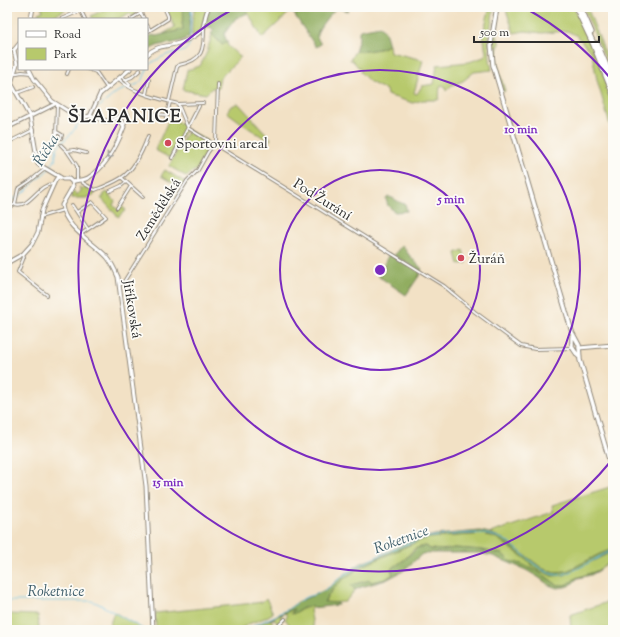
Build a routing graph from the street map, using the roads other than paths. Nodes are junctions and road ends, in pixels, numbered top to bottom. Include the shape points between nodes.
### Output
1 (33, 7) edge
2 (78, 7) edge
3 (89, 7) edge
4 (138, 7) edge
5 (150, 7) edge
6 (164, 7) edge
7 (209, 7) edge
8 (497, 7) edge
9 (576, 7) edge
10 (580, 7) edge
11 (144, 8) edge
12 (80, 11) junction
13 (141, 12) junction
14 (31, 18) edge
15 (63, 18) edge
16 (84, 18) edge
17 (132, 18) edge
18 (144, 18) edge
19 (204, 26) junction
20 (148, 31) edge
21 (18, 45) edge
22 (7, 46) edge
23 (14, 50) junction
24 (148, 54) edge
25 (30, 70) edge
26 (68, 70) edge
27 (91, 70) edge
28 (129, 70) edge
29 (140, 70) dead end
30 (14, 73) junction
31 (31, 73) junction
32 (66, 74) dead end
33 (7, 75) edge
34 (120, 78) junction
35 (125, 80) junction
36 (149, 80) dead end
37 (613, 82) edge
38 (218, 84) dead end
39 (129, 86) junction
40 (33, 87) dead end
41 (107, 88) junction
42 (613, 93) edge
43 (16, 94) junction
44 (146, 94) junction
45 (169, 102) junction
46 (204, 103) dead end
47 (178, 104) junction
48 (56, 105) junction
49 (199, 106) dead end
50 (168, 115) junction
51 (90, 116) junction
52 (30, 117) junction
53 (119, 117) junction
54 (166, 119) dead end
55 (153, 120) dead end
56 (124, 126) junction
57 (7, 128) edge
58 (188, 128) junction
59 (33, 130) junction
60 (57, 132) dead end
61 (148, 136) dead end
62 (7, 143) edge
63 (214, 144) junction
64 (62, 145) dead end
65 (67, 151) junction
66 (86, 153) dead end
67 (172, 158) dead end
68 (47, 169) junction
69 (53, 173) junction
70 (60, 177) junction
71 (122, 178) junction
72 (77, 179) junction
73 (83, 180) junction
74 (72, 182) junction
75 (126, 182) junction
76 (54, 183) junction
77 (131, 186) junction
78 (110, 191) dead end
79 (143, 197) dead end
80 (14, 204) junction
81 (72, 204) dead end
82 (117, 208) dead end
83 (7, 209) edge
84 (63, 210) junction
85 (77, 212) junction
86 (40, 217) junction
87 (88, 229) junction
88 (81, 234) junction
89 (23, 254) junction
90 (7, 263) edge
91 (119, 284) junction
92 (47, 295) dead end
93 (572, 332) junction
94 (613, 345) edge
95 (578, 346) junction
96 (573, 347) junction
97 (580, 360) junction
98 (613, 473) edge
99 (285, 619) dead end
100 (7, 628) edge
101 (13, 630) edge
102 (153, 630) edge
103 (274, 630) edge

1 - 14 street
2 - 12 street
3 - 12 street
4 - 13 street
5 - 11 street
6 - 20 street via 168,18
7 - 19 street via 205,13
8 - 93 main road via 491,44 494,66
9 - 42 highway
10 - 37 highway
11 - 13 street
12 - 15 street
12 - 16 street
13 - 17 street
13 - 18 street
19 - 24 street via 202,30 178,44 157,48
19 - 45 street via 203,48 194,61 177,67
21 - 23 street
22 - 23 street
23 - 30 street via 17,64
25 - 31 street
26 - 32 street
27 - 41 street via 96,72
28 - 34 street
29 - 35 street
30 - 31 street
30 - 33 street
30 - 43 street via 11,83
31 - 48 street via 44,93
34 - 35 street
34 - 39 street
34 - 41 street
35 - 39 street
36 - 44 street
38 - 63 street
39 - 44 street
40 - 43 street
41 - 51 street via 97,99
43 - 52 street
44 - 45 street
45 - 47 street
45 - 50 street
46 - 47 street
47 - 58 street
48 - 51 street via 79,118
48 - 52 street
48 - 60 street
49 - 58 street
50 - 54 street
50 - 55 street via 155,114
51 - 53 street via 105,121
52 - 57 street
52 - 59 street
53 - 56 street
53 - 56 street via 128,114
56 -> 73 street via 110,155 100,167
58 - 63 street, Pod Žurání
58 - 67 street
59 - 62 street
59 - 68 street via 38,164
61 - 71 street via 133,166
63 - 91 street, Zemědělská via 198,170 187,181 123,284
63 - 96 street, Pod Žurání via 444,286 517,344 530,349
64 - 65 street
65 - 66 street
65 - 72 street via 77,166
68 - 69 street
68 - 80 street via 18,188
69 - 70 street
69 - 76 street via 56,177
70 - 74 street
70 - 76 street
71 - 73 street via 95,190 83,183
71 - 75 street
72 - 73 street
72 - 74 street
74 - 84 street via 73,186 62,205
75 - 77 street
75 - 78 street
76 - 80 street via 43,187 28,201 20,205
76 - 86 street
77 - 79 street
77 - 82 street
80 - 83 street
81 - 85 street
84 - 86 street
84 - 88 street, Jiříkovská
85 - 87 street
85 - 87 street via 92,202 106,217
86 - 89 street via 35,238
87 - 88 street
88 - 91 street, Jiříkovská via 110,261
89 - 90 street
89 - 92 street via 18,272
91 - 102 street, Jiříkovská via 146,486
93 - 95 main road
93 - 96 main road
94 - 95 street
95 - 96 main road
95 - 96 main road
95 - 97 main road
96 - 97 main road
97 - 98 main road
99 - 103 street
100 - 101 street

